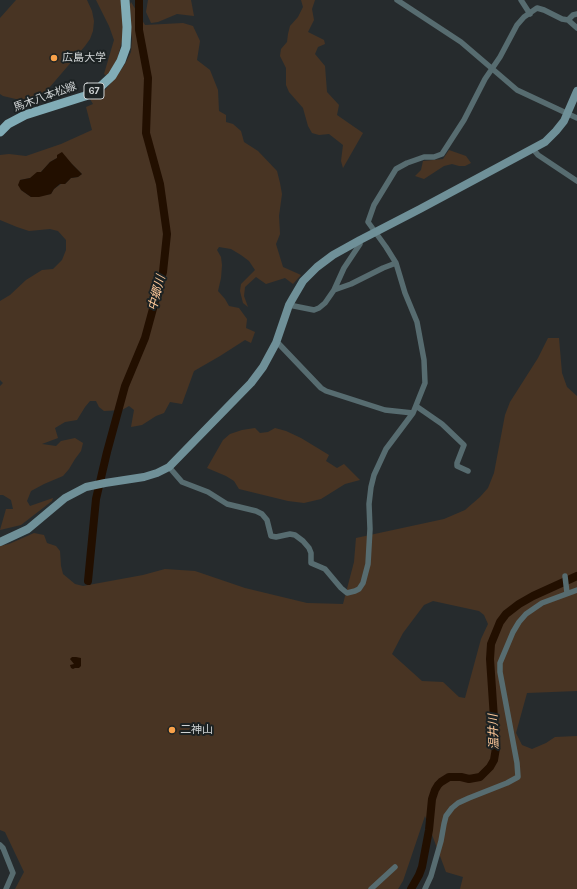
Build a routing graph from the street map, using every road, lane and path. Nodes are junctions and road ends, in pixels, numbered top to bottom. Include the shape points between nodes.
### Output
1 (125, 0) edge
2 (397, 0) edge
3 (521, 0) edge
4 (530, 14) junction
5 (573, 16) edge
6 (577, 28) edge
7 (492, 68) junction
8 (577, 91) edge
9 (568, 113) junction
10 (577, 118) edge
11 (0, 132) edge
12 (533, 149) junction
13 (577, 181) edge
14 (376, 231) junction
15 (360, 240) junction
16 (396, 263) junction
17 (334, 290) junction
18 (289, 305) junction
19 (276, 343) junction
20 (416, 406) junction
21 (413, 413) junction
22 (169, 466) junction
23 (468, 471) dead end
24 (0, 542) edge
25 (565, 576) dead end
26 (577, 590) edge
27 (567, 593) junction
28 (0, 846) edge
29 (395, 867) dead end
30 (6, 889) edge
31 (372, 889) edge
32 (425, 889) edge

1 - 11 main road, 馬木八本松線 / 67 via 126,47 112,76 85,96 25,115 8,124
2 - 7 street via 461,42
3 - 4 street
4 - 5 street via 537,8 562,19
4 - 7 street via 517,25
5 - 6 street
7 - 9 street via 517,90
7 - 14 street via 442,154 424,157 396,169 374,205 368,222
8 - 9 street
9 - 10 street
9 - 12 street via 546,142
12 - 13 street
12 - 14 street
14 - 15 street
14 - 16 street
15 - 17 street
15 - 18 street via 318,266 303,281
16 - 17 street
16 - 20 street via 417,322 424,360 425,383
17 - 18 street via 325,303 314,310
18 - 19 street
19 - 21 street via 326,392 385,410
19 - 22 street via 251,383
20 - 21 street
20 - 23 street via 442,424 464,445 457,466
21 - 22 street via 386,449 374,475 369,504 366,574 359,589 347,594 325,569 311,563 309,548 295,535 271,536 267,520 262,514 227,504 208,492 182,482
22 - 24 street via 144,477 86,487 65,498 28,529
25 - 27 street
26 - 27 street
27 - 32 street via 542,603 526,614 513,632 500,663 518,777 452,808 446,816 431,876
28 - 30 street via 13,873
29 - 31 street

